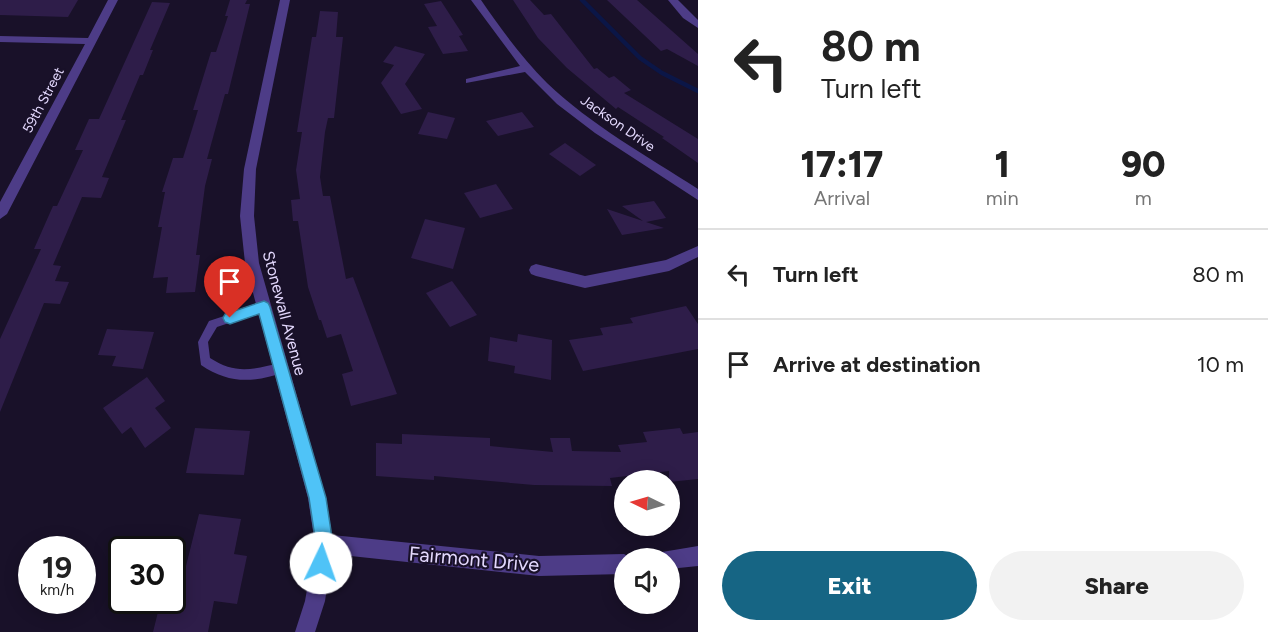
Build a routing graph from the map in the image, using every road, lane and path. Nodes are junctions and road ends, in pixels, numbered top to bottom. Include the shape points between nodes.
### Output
1 (113, 0) edge
2 (285, 0) edge
3 (476, 0) edge
4 (673, 0) edge
5 (698, 25) edge
6 (0, 39) edge
7 (91, 41) junction
8 (527, 68) junction
9 (470, 81) dead end
10 (698, 195) edge
11 (0, 214) edge
12 (698, 251) edge
13 (536, 270) dead end
14 (264, 307) junction
15 (281, 368) junction
16 (324, 544) junction
17 (698, 556) edge
18 (680, 558) edge
19 (614, 564) edge
20 (304, 632) edge

1 - 7 street, 59th Street
2 - 14 street, Stonewall Avenue via 247,195 252,263
3 - 8 street, Jackson Drive
4 - 5 street
6 - 7 street
7 - 11 street, 59th Street
8 - 9 street
8 - 10 street, Jackson Drive via 596,127
12 - 13 street via 669,266 585,282
14 - 15 street, Stonewall Avenue
14 - 15 lane via 213,324 203,342 205,361 220,373 241,376
15 - 16 street, Stonewall Avenue via 317,498
16 - 19 street, Fairmont Drive via 539,566
16 - 20 street, Stonewall Avenue via 315,601
17 - 18 street

